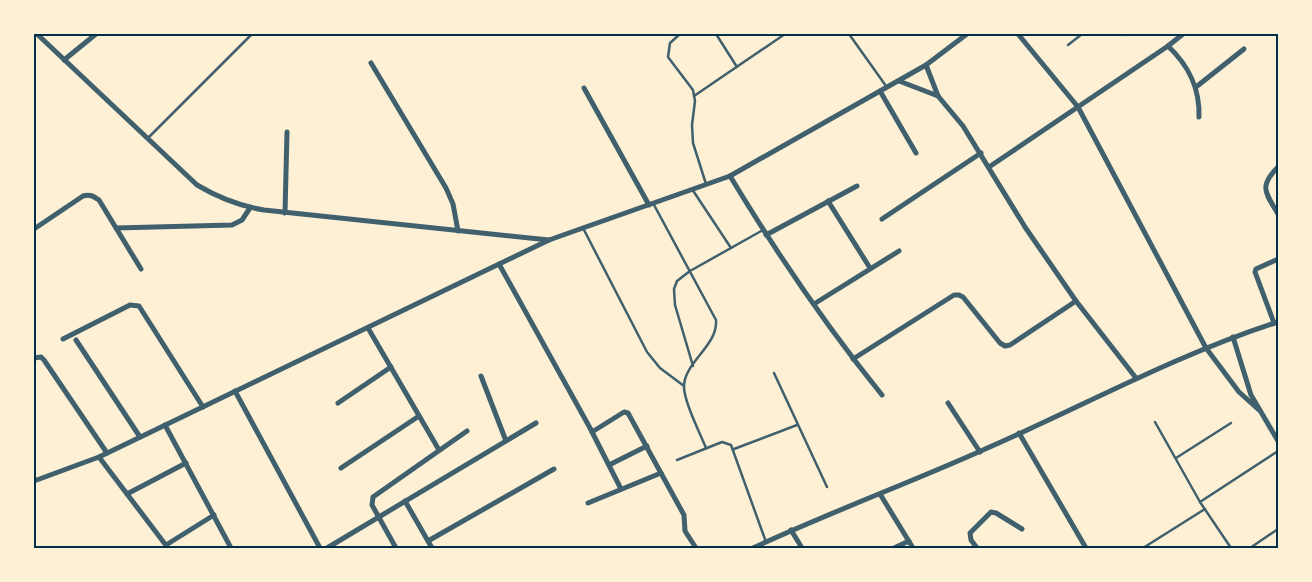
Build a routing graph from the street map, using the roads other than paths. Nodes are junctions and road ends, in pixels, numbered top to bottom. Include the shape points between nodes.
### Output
1 (37, 34) edge
2 (96, 34) edge
3 (252, 34) edge
4 (680, 34) edge
5 (716, 34) edge
6 (785, 34) edge
7 (849, 34) edge
8 (968, 34) edge
9 (1018, 34) edge
10 (1082, 34) edge
11 (1182, 34) edge
12 (1068, 44) dead end
13 (1168, 46) junction
14 (1244, 49) dead end
15 (64, 60) junction
16 (371, 63) dead end
17 (926, 65) junction
18 (737, 67) junction
19 (899, 81) junction
20 (1196, 87) junction
21 (584, 88) dead end
22 (887, 88) junction
23 (880, 91) junction
24 (694, 96) junction
25 (938, 96) junction
26 (1078, 107) junction
27 (1198, 118) dead end
28 (286, 132) dead end
29 (148, 138) junction
30 (916, 153) dead end
31 (981, 153) junction
32 (990, 167) junction
33 (1278, 167) edge
34 (730, 176) junction
35 (706, 184) junction
36 (857, 186) dead end
37 (692, 189) junction
38 (828, 201) junction
39 (651, 204) junction
40 (250, 208) junction
41 (285, 213) junction
42 (1278, 214) edge
43 (882, 219) dead end
44 (116, 228) junction
45 (583, 228) junction
46 (34, 229) edge
47 (458, 231) junction
48 (764, 232) junction
49 (549, 240) junction
50 (731, 248) junction
51 (899, 251) dead end
52 (1278, 259) edge
53 (499, 264) junction
54 (141, 268) dead end
55 (870, 268) junction
56 (690, 271) junction
57 (1076, 301) junction
58 (814, 304) junction
59 (1276, 323) edge
60 (368, 328) junction
61 (1233, 337) junction
62 (63, 339) dead end
63 (76, 340) dead end
64 (1206, 348) junction
65 (34, 358) edge
66 (853, 359) junction
67 (693, 366) junction
68 (391, 367) junction
69 (774, 373) dead end
70 (481, 376) dead end
71 (1136, 378) junction
72 (684, 386) junction
73 (235, 391) junction
74 (882, 395) dead end
75 (338, 403) dead end
76 (948, 403) dead end
77 (203, 407) junction
78 (1259, 410) junction
79 (419, 416) junction
80 (1155, 422) dead end
81 (536, 423) dead end
82 (1231, 423) dead end
83 (798, 424) junction
84 (165, 425) junction
85 (467, 431) dead end
86 (592, 432) junction
87 (1019, 433) junction
88 (140, 437) junction
89 (506, 441) junction
90 (1278, 441) edge
91 (647, 446) junction
92 (706, 448) junction
93 (734, 449) junction
94 (439, 450) junction
95 (1278, 451) edge
96 (980, 452) junction
97 (106, 453) junction
98 (99, 457) junction
99 (1176, 458) junction
100 (677, 460) dead end
101 (186, 464) junction
102 (609, 465) junction
103 (341, 468) dead end
104 (554, 469) dead end
105 (661, 473) junction
106 (34, 481) edge
107 (827, 487) dead end
108 (621, 489) junction
109 (127, 494) junction
110 (880, 494) junction
111 (405, 501) junction
112 (1200, 502) junction
113 (588, 503) dead end
114 (1205, 509) junction
115 (214, 515) junction
116 (379, 518) junction
117 (1278, 529) edge
118 (791, 530) junction
119 (1022, 530) dead end
120 (908, 540) junction
121 (428, 541) junction
122 (766, 542) junction
123 (167, 547) edge
124 (231, 548) edge
125 (320, 548) edge
126 (327, 548) edge
127 (396, 548) edge
128 (432, 548) edge
129 (696, 548) edge
130 (753, 548) edge
131 (802, 548) edge
132 (894, 548) edge
133 (913, 548) edge
134 (977, 548) edge
135 (1086, 548) edge
136 (1143, 548) edge
137 (1231, 548) edge
138 (1250, 548) edge

1 - 15 street
2 - 15 street
3 - 29 lane
4 - 24 lane via 670,43 668,57
5 - 18 lane
6 - 18 lane
7 - 22 lane
8 - 17 street
9 - 26 street
10 - 12 lane
11 - 13 street
13 - 20 street via 1180,57
13 - 26 street
14 - 20 street
15 - 29 street
16 - 47 street via 446,188
17 - 19 street
17 - 25 street
18 - 24 lane
19 - 22 street
19 - 25 street
20 - 27 street
21 - 39 street
22 - 23 street
23 - 30 street
23 - 34 street
24 - 35 lane via 693,143
25 - 31 street via 964,126
26 - 32 street
26 - 64 street
28 - 41 street
29 - 40 street via 197,185 220,198
31 - 32 street
31 - 43 street
32 - 57 street via 1025,227
33 - 42 street via 1270,175 1265,190
34 - 35 street
34 - 48 street
35 - 37 street
36 - 38 street
37 - 39 street
37 - 50 lane
38 - 48 street
38 - 55 street
39 - 45 street
39 - 56 lane
40 - 41 street
40 - 44 street via 242,220 232,225
41 - 47 street
44 - 46 street via 99,200 88,195
44 - 54 street
45 - 49 street
45 - 72 lane via 647,352 660,368
47 - 49 street
48 - 50 lane
48 - 58 street
49 - 53 street
50 - 56 lane
51 - 55 street
52 - 59 street via 1255,272
53 - 60 street
53 - 86 street
55 - 58 street
56 - 67 lane via 677,281 674,289 675,305
56 - 67 lane via 716,320 715,332
57 - 66 street via 1005,346 963,297 954,295
57 - 71 street
58 - 66 street
59 - 61 street
60 - 68 street
60 - 73 street
61 - 64 street
61 - 78 street via 1246,382
62 - 77 street via 130,305 139,306
63 - 88 street
64 - 71 street
64 - 78 street via 1239,392
65 - 97 street via 44,360
66 - 74 street
67 - 72 lane via 686,375
68 - 75 street
68 - 79 street
69 - 83 lane
70 - 89 street
71 - 87 street
72 - 92 lane
73 - 77 street
73 - 125 street
76 - 96 street
77 - 84 street
78 - 90 street
79 - 94 street
79 - 103 street
80 - 99 lane
81 - 89 street
82 - 99 lane
83 - 93 lane
83 - 107 lane
84 - 88 street
84 - 101 street
85 - 94 street
86 - 91 street via 626,412
86 - 102 street
87 - 96 street
87 - 135 street
88 - 97 street
89 - 111 street
91 - 102 street
91 - 105 street
92 - 93 lane via 722,442
92 - 100 lane
93 - 122 lane
94 - 116 street via 373,497 372,505
95 - 112 lane
96 - 110 street
97 - 98 street
98 - 106 street
98 - 109 street
99 - 112 lane
101 - 109 street
101 - 115 street
102 - 108 street
104 - 121 street
105 - 108 street
105 - 129 street via 684,515 685,531
108 - 113 street
109 - 123 street
110 - 118 street
110 - 120 street
111 - 116 street
111 - 121 street
112 - 114 lane
114 - 136 lane
114 - 137 lane
115 - 123 street
115 - 124 street
116 - 126 street
116 - 127 street
117 - 138 lane
118 - 122 street
118 - 131 street
119 - 134 street via 990,512 970,533
120 - 132 street
120 - 133 street
121 - 128 street
122 - 130 street

